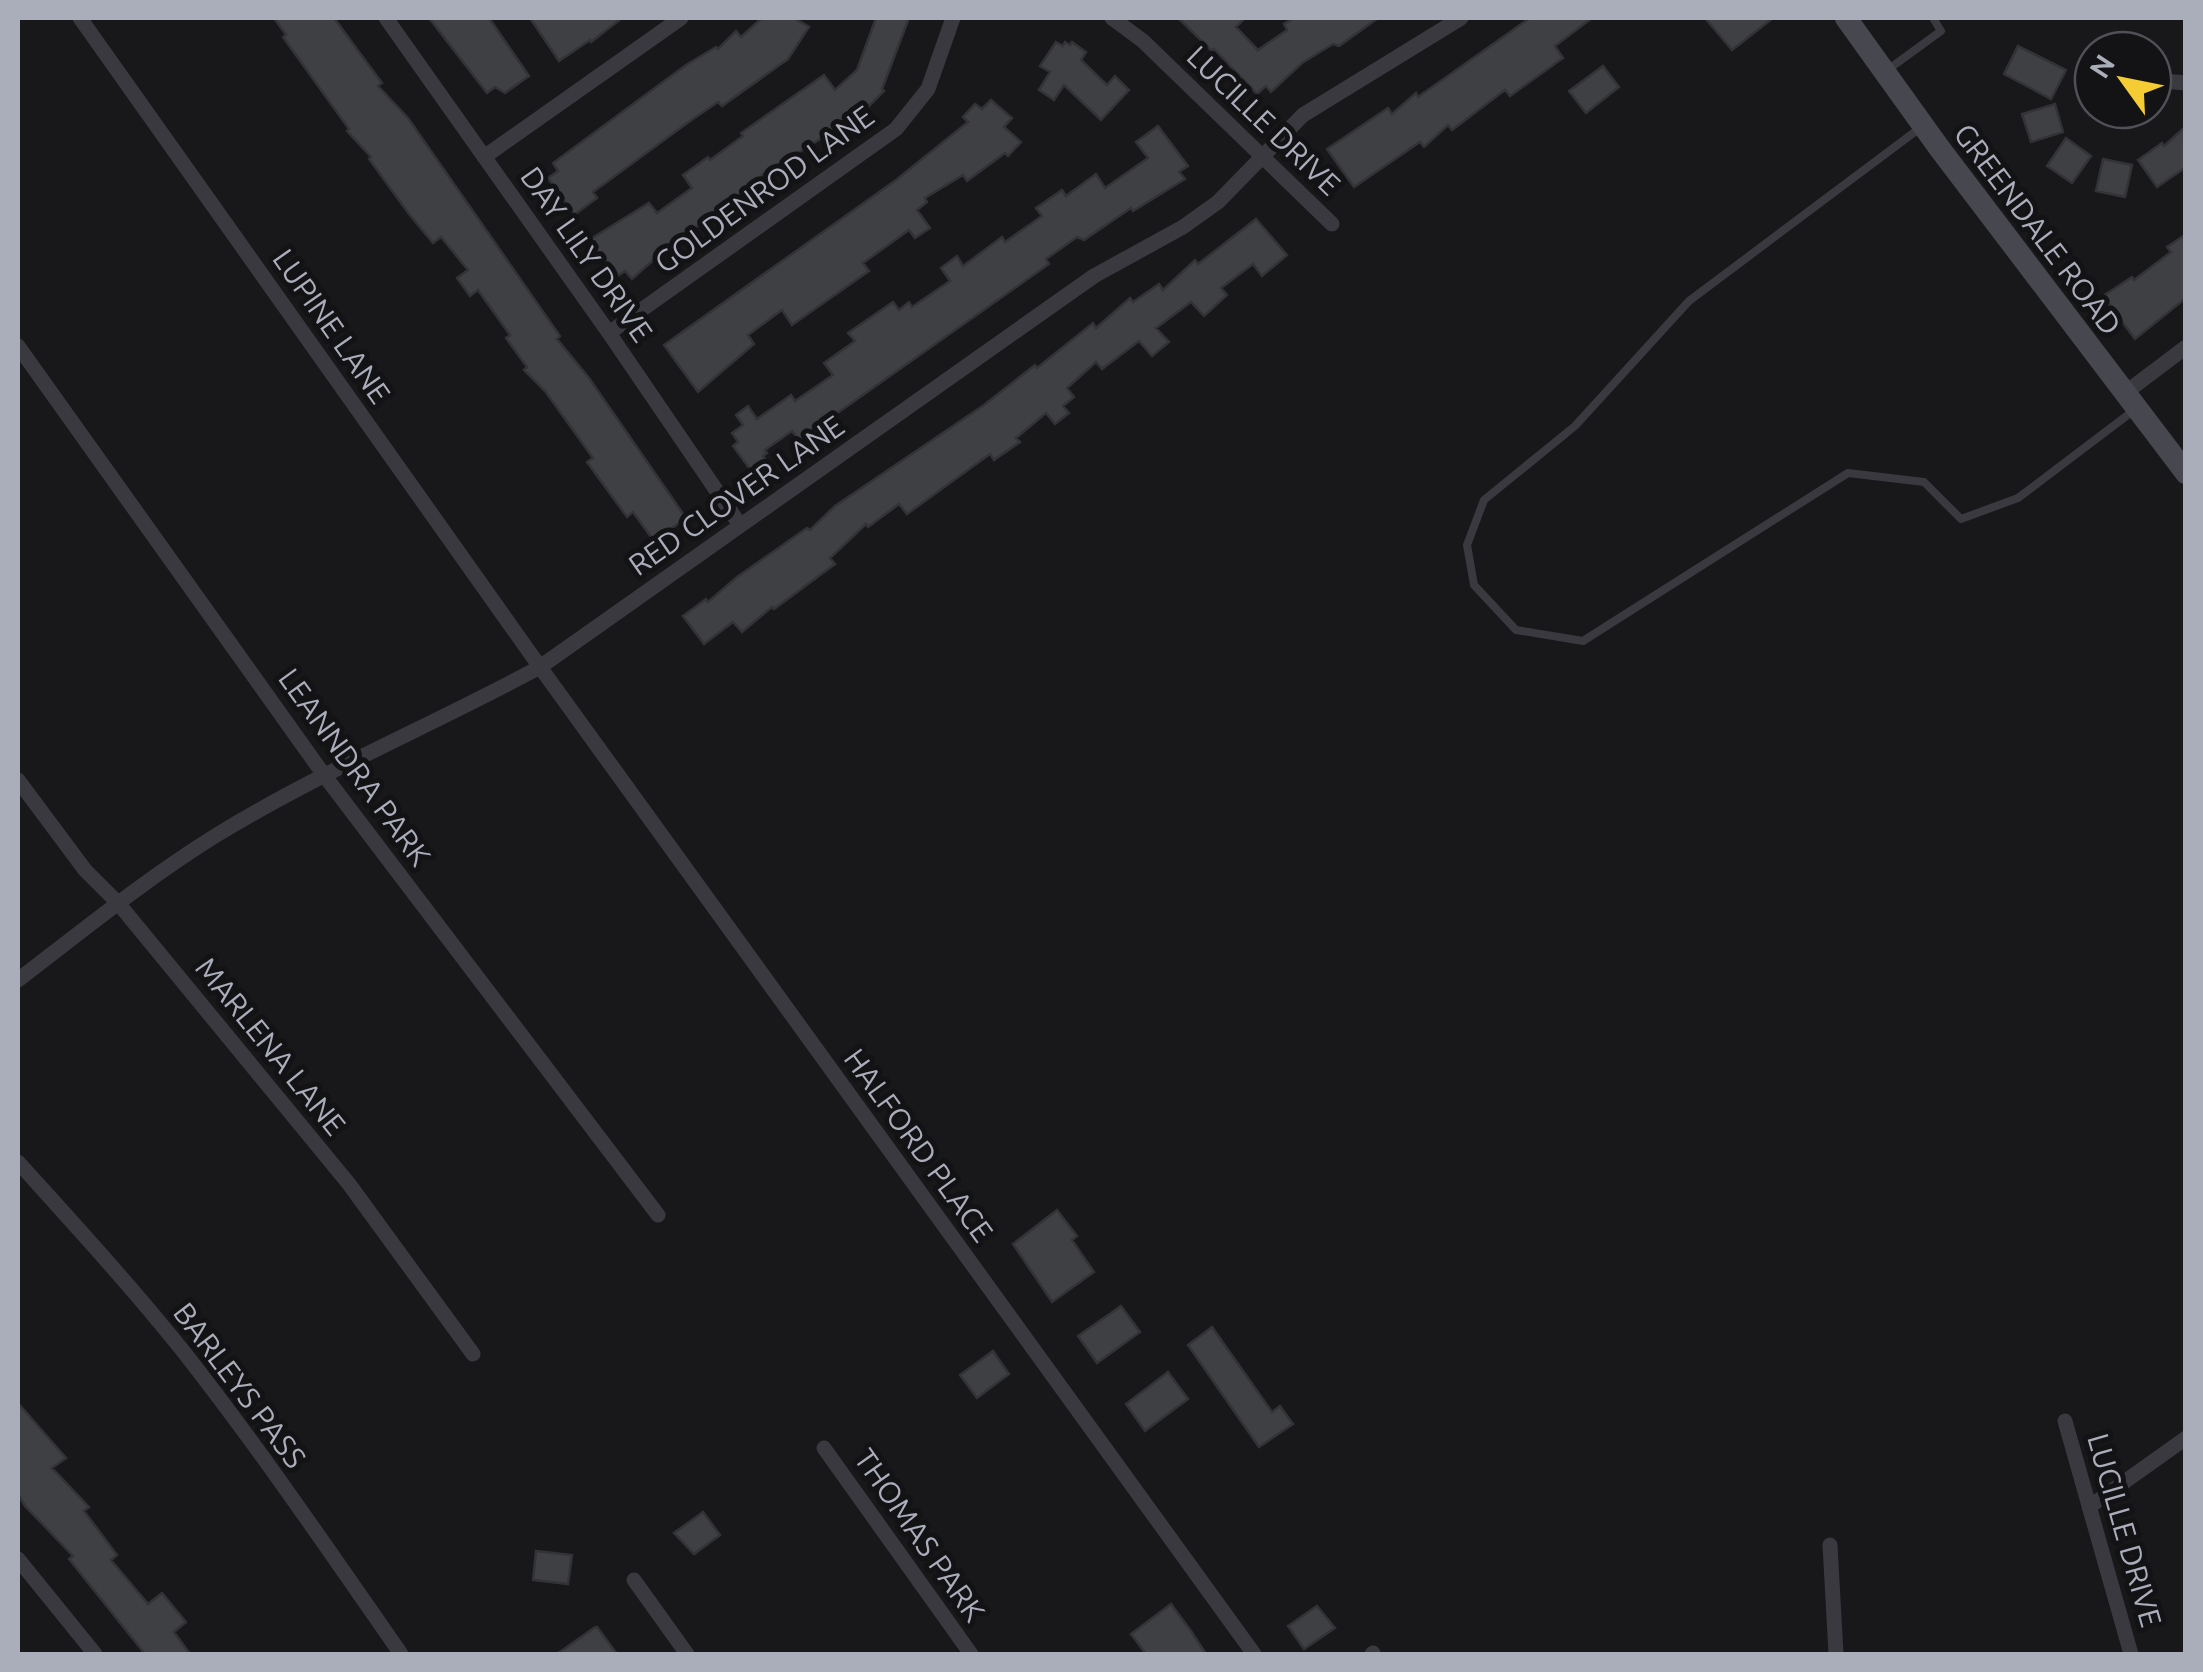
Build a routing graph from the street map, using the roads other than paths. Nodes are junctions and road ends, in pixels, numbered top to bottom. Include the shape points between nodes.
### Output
1 (80, 18) edge
2 (386, 18) edge
3 (680, 18) edge
4 (954, 18) edge
5 (1112, 18) edge
6 (1461, 18) edge
7 (1846, 18) edge
8 (1933, 18) edge
9 (1886, 71) junction
10 (1924, 126) junction
11 (1261, 155) junction
12 (484, 156) junction
13 (1332, 224) dead end
14 (610, 333) junction
15 (18, 346) edge
16 (2186, 348) edge
17 (2130, 400) junction
18 (2186, 473) edge
19 (740, 525) junction
20 (540, 667) junction
21 (324, 775) junction
22 (18, 780) edge
23 (118, 903) junction
24 (18, 980) edge
25 (18, 1162) edge
26 (658, 1214) dead end
27 (473, 1354) dead end
28 (2065, 1421) dead end
29 (2186, 1438) edge
30 (824, 1448) dead end
31 (2089, 1507) junction
32 (1830, 1545) dead end
33 (18, 1559) edge
34 (634, 1580) dead end
35 (95, 1654) edge
36 (401, 1654) edge
37 (687, 1654) edge
38 (972, 1654) edge
39 (1254, 1654) edge
40 (1836, 1654) edge
41 (2131, 1654) edge

1 - 20 street, LUPINE LANE
2 - 12 street, DAY LILY DRIVE
3 - 12 street
4 - 14 street, GOLDENROD LANE via 928,89 896,129
5 - 11 street, LUCILLE DRIVE
6 - 11 street, RED CLOVER LANE via 1303,114
7 - 9 street, GREENDALE ROAD
8 - 9 lane via 1941,31
9 - 10 street, GREENDALE ROAD
10 - 17 street, GREENDALE ROAD
10 - 17 lane via 1689,301 1576,426 1484,500 1467,544 1474,586 1516,630 1583,641 1848,474 1924,482 1961,519 2018,498
11 - 13 street, LUCILLE DRIVE
11 - 19 street, RED CLOVER LANE via 1218,202 1094,276
12 - 14 street, DAY LILY DRIVE
14 - 19 street, DAY LILY DRIVE
15 - 21 street, LEANNDRA PARK
16 - 17 street
17 - 18 street, GREENDALE ROAD
19 - 20 street, RED CLOVER LANE
20 - 21 street, RED CLOVER LANE
20 - 39 street, HALFORD PLACE
21 - 23 street, RED CLOVER LANE via 214,837
21 - 26 street, LEANNDRA PARK
22 - 23 street, MARLENA LANE via 84,870
23 - 24 street, RED CLOVER LANE
23 - 27 street, MARLENA LANE via 349,1184
25 - 36 street, BARLEYS PASS via 182,1351
28 - 31 street, LUCILLE DRIVE
29 - 31 street
30 - 38 street, THOMAS PARK
31 - 41 street, LUCILLE DRIVE
32 - 40 street
33 - 35 street
34 - 37 street

